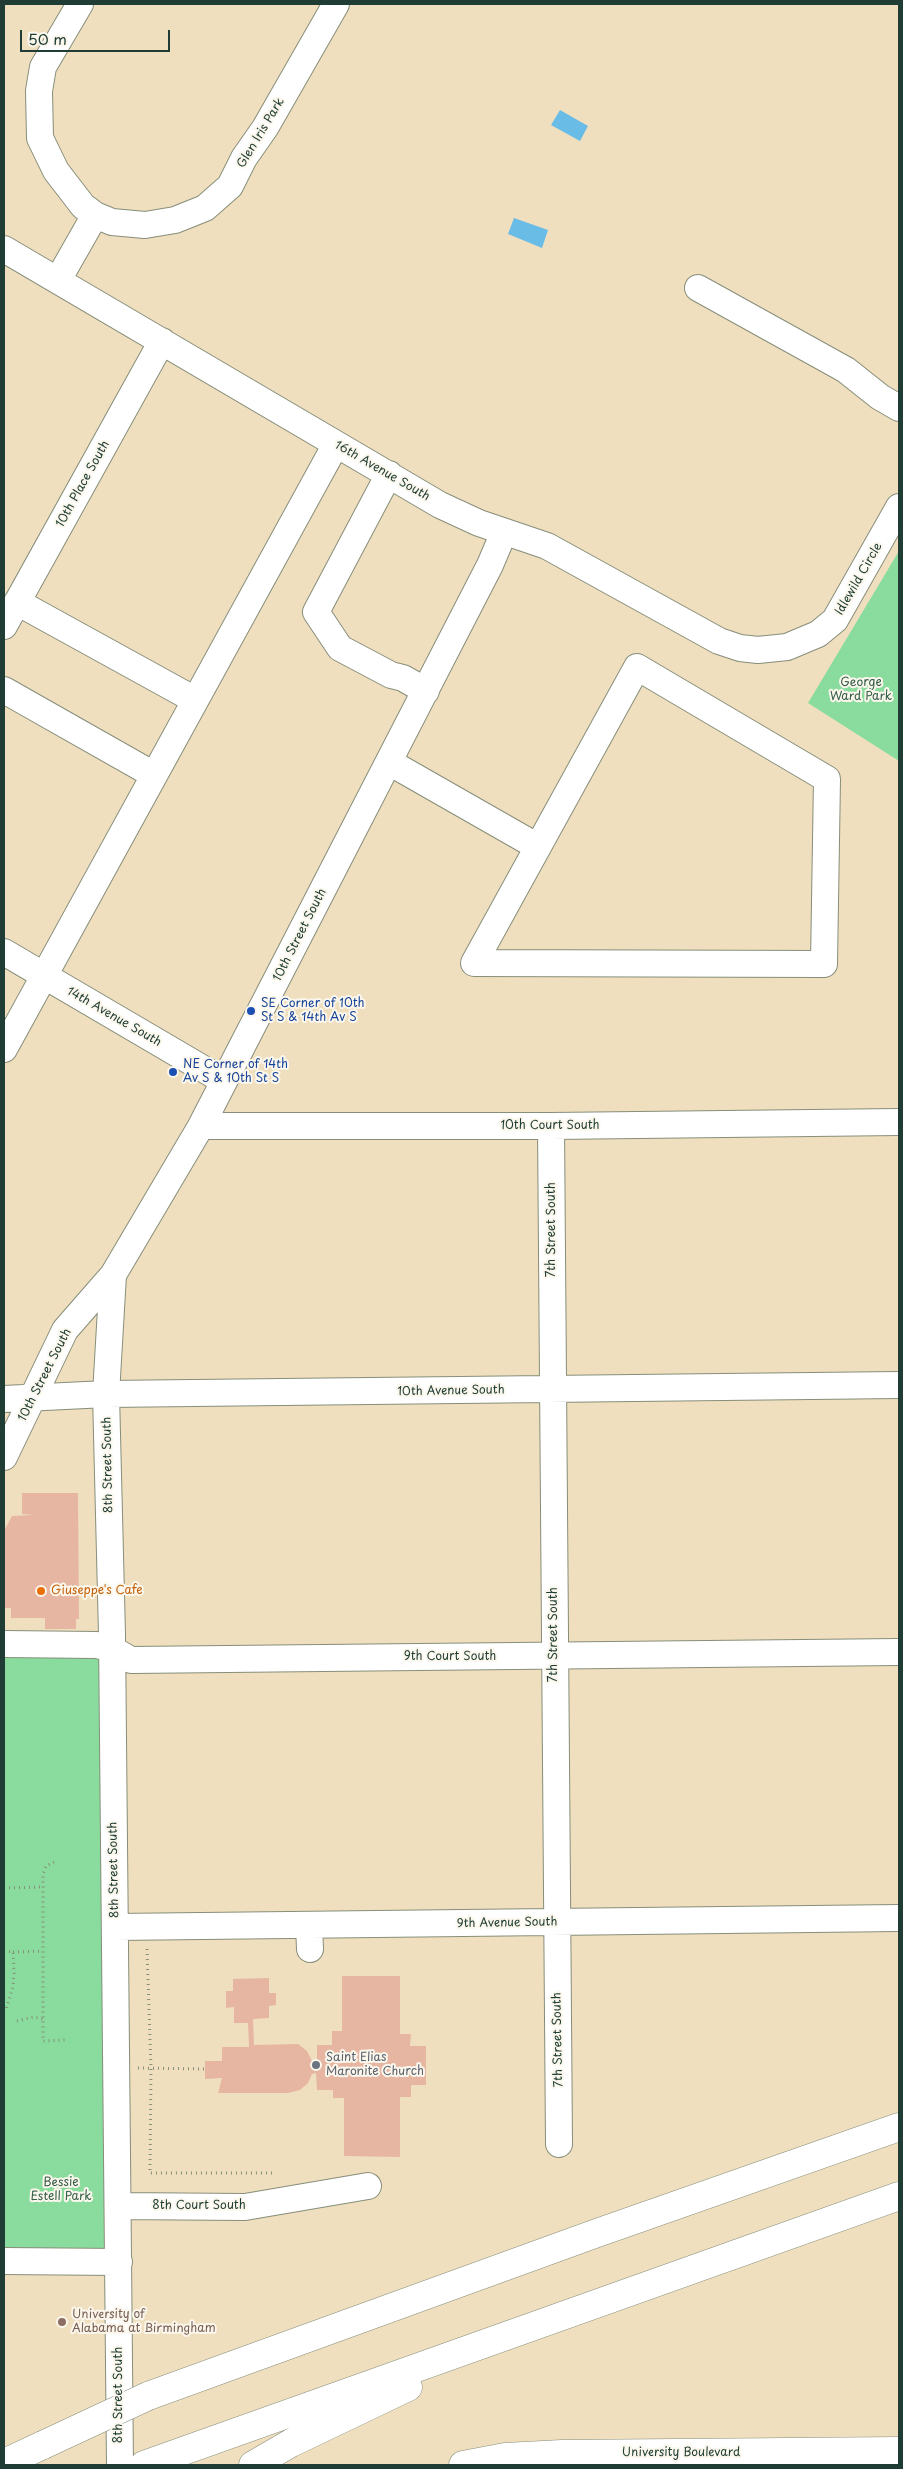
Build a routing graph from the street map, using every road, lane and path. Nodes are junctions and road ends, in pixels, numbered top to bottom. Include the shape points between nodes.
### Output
1 (80, 4) edge
2 (336, 4) edge
3 (95, 215) junction
4 (4, 249) edge
5 (58, 280) junction
6 (698, 288) dead end
7 (162, 341) junction
8 (899, 408) edge
9 (336, 444) junction
10 (388, 474) junction
11 (899, 507) edge
12 (504, 532) junction
13 (17, 602) junction
14 (4, 626) edge
15 (778, 648) joint
16 (4, 690) edge
17 (426, 691) junction
18 (195, 700) junction
19 (389, 762) junction
20 (154, 774) junction
21 (538, 847) junction
22 (4, 952) edge
23 (43, 976) junction
24 (4, 1049) edge
25 (224, 1081) junction
26 (899, 1122) edge
27 (202, 1126) junction
28 (551, 1126) junction
29 (113, 1275) junction
30 (899, 1385) edge
31 (553, 1390) junction
32 (106, 1394) junction
33 (4, 1399) edge
34 (32, 1399) junction
35 (4, 1457) edge
36 (4, 1644) edge
37 (112, 1649) junction
38 (899, 1652) edge
39 (554, 1657) junction
40 (54, 1862) dead end
41 (43, 1887) junction
42 (4, 1888) edge
43 (899, 1918) edge
44 (557, 1922) junction
45 (115, 1927) junction
46 (147, 1948) dead end
47 (4, 1951) edge
48 (43, 1951) junction
49 (13, 1952) junction
50 (6, 2009) dead end
51 (43, 2018) junction
52 (17, 2021) dead end
53 (65, 2040) dead end
54 (137, 2068) dead end
55 (151, 2068) junction
56 (205, 2069) dead end
57 (899, 2127) edge
58 (560, 2144) dead end
59 (273, 2172) dead end
60 (368, 2186) dead end
61 (899, 2196) edge
62 (119, 2206) junction
63 (4, 2260) edge
64 (119, 2262) junction
65 (546, 2321) junction
66 (42, 2438) junction
67 (4, 2443) edge
68 (899, 2451) edge
69 (4, 2463) edge
70 (120, 2465) edge
71 (144, 2465) edge
72 (254, 2465) edge
73 (463, 2465) edge

1 - 3 street, Glen Iris Park via 43,67 39,129 56,171 83,206
2 - 3 street, Glen Iris Park via 230,186 218,199 191,214 152,224 112,222
3 - 5 street
4 - 5 street, 16th Avenue South
5 - 7 street, 16th Avenue South
6 - 8 street via 846,370
7 - 9 street, 16th Avenue South
7 - 13 street, 10th Place South
9 - 10 street, 16th Avenue South
9 - 18 street
10 - 12 street, 16th Avenue South via 440,504
10 - 17 street via 316,612 340,648
11 - 15 street, Idlewild Circle via 835,620 805,640
12 - 15 street, 16th Avenue South via 546,546 719,641 740,648
12 - 17 street, 10th Street South
13 - 14 street, 10th Place South
13 - 18 street
16 - 20 street
17 - 19 street, 10th Street South
18 - 20 street
19 - 21 street
19 - 25 street, 10th Street South
20 - 23 street
21 - 21 street via 474,963 824,964 827,778 637,668
22 - 23 street, 14th Avenue South
23 - 24 street
23 - 25 street, 14th Avenue South
25 - 27 street, 10th Street South
26 - 28 street, 10th Court South
27 - 28 street, 10th Court South
27 - 29 street, 10th Street South
28 - 31 street, 7th Street South
29 - 32 street, 8th Street South
29 - 34 street, 10th Street South via 65,1330
30 - 31 street, 10th Avenue South
31 - 32 street, 10th Avenue South
31 - 39 street, 7th Street South
32 - 34 street, 10th Avenue South
32 - 37 street, 8th Street South
33 - 34 street, 10th Avenue South
34 - 35 street, 10th Street South
36 - 37 street, 9th Court South via 97,1645
37 - 39 street, 9th Court South via 131,1660
37 - 45 street, 8th Street South
38 - 39 street, 9th Court South
39 - 44 street, 7th Street South
40 - 41 path via 46,1866
41 - 42 path
41 - 48 path
43 - 44 street, 9th Avenue South
44 - 45 street, 9th Avenue South via 310,1937
44 - 58 street, 7th Street South
45 - 62 street, 8th Street South
46 - 55 path
47 - 49 path
48 - 49 path
48 - 51 path
49 - 50 path via 14,1987
51 - 52 path
51 - 53 path via 43,2042
54 - 55 path
55 - 56 path
55 - 59 path via 150,2173
57 - 66 main road, bridge via 596,2233 148,2396
60 - 62 street, 8th Court South via 245,2207
61 - 65 main road
62 - 64 street, 8th Street South
63 - 64 street
64 - 70 street, 8th Street South
65 - 71 main road
65 - 72 main road via 291,2443
66 - 67 main road
66 - 69 main road
68 - 73 main road, University Boulevard via 562,2454 504,2457

